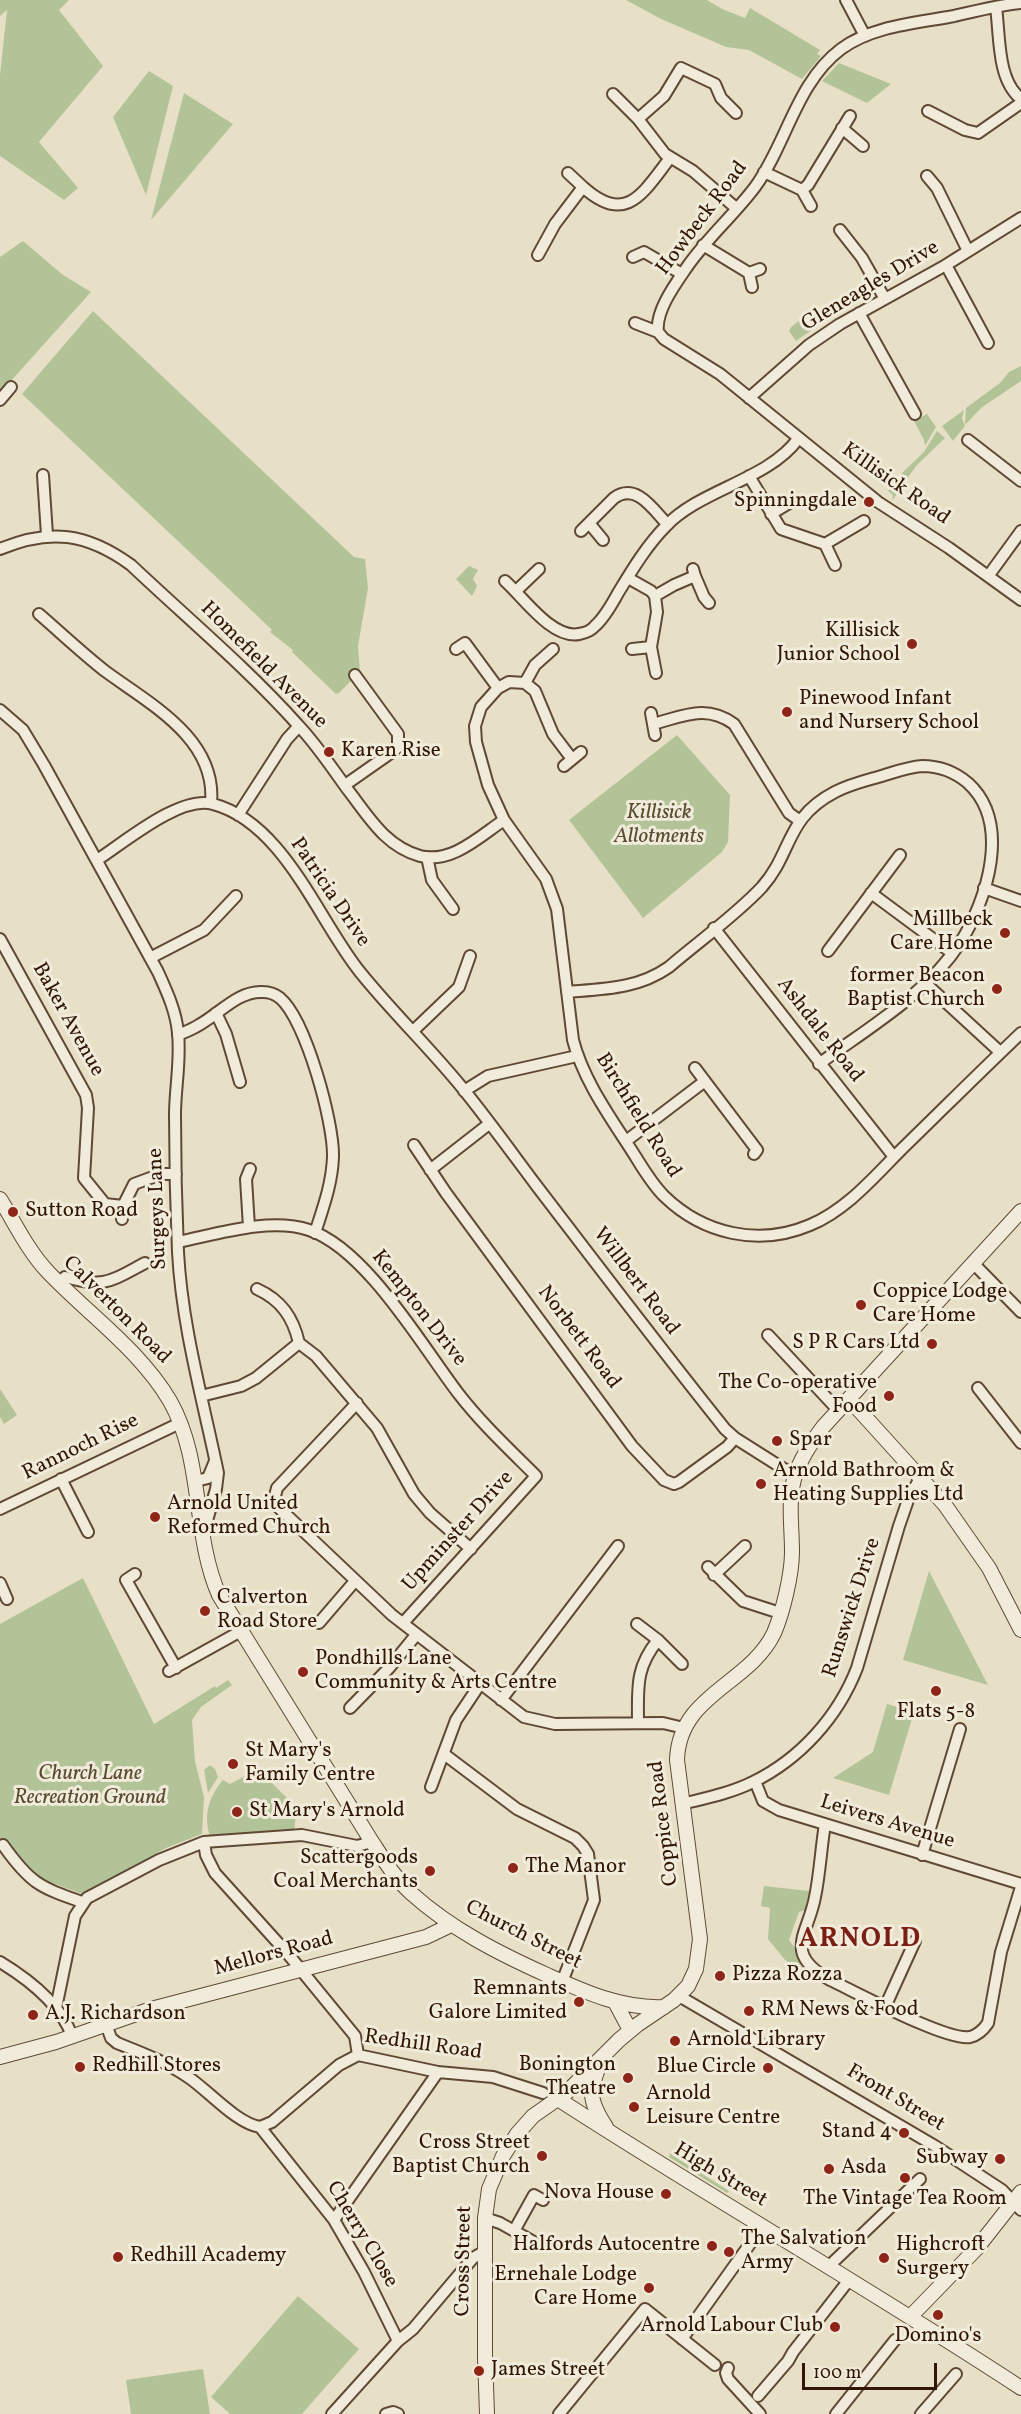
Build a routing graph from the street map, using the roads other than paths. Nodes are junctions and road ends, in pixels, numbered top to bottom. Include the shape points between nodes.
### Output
1 (846, 0) edge
2 (1021, 3) edge
3 (996, 7) junction
4 (865, 36) junction
5 (670, 62) dead end
6 (681, 68) junction
7 (613, 93) dead end
8 (1021, 101) edge
9 (928, 111) dead end
10 (736, 113) dead end
11 (850, 116) dead end
12 (638, 118) junction
13 (842, 128) junction
14 (863, 146) dead end
15 (670, 158) junction
16 (764, 172) junction
17 (568, 174) dead end
18 (927, 176) dead end
19 (583, 187) junction
20 (802, 190) junction
21 (811, 206) dead end
22 (736, 208) junction
23 (1021, 218) edge
24 (840, 230) dead end
25 (704, 245) junction
26 (537, 250) dead end
27 (968, 251) junction
28 (633, 257) dead end
29 (946, 265) junction
30 (760, 269) dead end
31 (749, 273) junction
32 (682, 274) junction
33 (752, 287) dead end
34 (885, 299) junction
35 (859, 313) junction
36 (635, 323) dead end
37 (658, 332) junction
38 (988, 343) dead end
39 (11, 387) dead end
40 (749, 398) junction
41 (0, 400) edge
42 (915, 414) dead end
43 (798, 439) junction
44 (968, 440) dead end
45 (749, 476) junction
46 (47, 480) dead end
47 (1021, 481) edge
48 (794, 500) dead end
49 (771, 514) junction
50 (864, 522) dead end
51 (667, 524) junction
52 (1021, 531) edge
53 (47, 536) junction
54 (603, 540) dead end
55 (825, 544) junction
56 (0, 549) edge
57 (835, 565) dead end
58 (539, 569) dead end
59 (989, 575) junction
60 (628, 578) junction
61 (505, 581) dead end
62 (516, 591) junction
63 (655, 596) junction
64 (1021, 600) edge
65 (709, 603) dead end
66 (39, 615) dead end
67 (460, 643) dead end
68 (651, 647) junction
69 (553, 649) dead end
70 (632, 649) dead end
71 (656, 673) dead end
72 (355, 675) dead end
73 (525, 683) junction
74 (376, 684) dead end
75 (498, 688) junction
76 (366, 692) junction
77 (0, 710) edge
78 (653, 724) dead end
79 (299, 726) junction
80 (572, 759) dead end
81 (345, 785) junction
82 (211, 803) junction
83 (238, 815) junction
84 (504, 820) junction
85 (800, 821) junction
86 (900, 855) dead end
87 (426, 857) junction
88 (97, 860) junction
89 (984, 888) junction
90 (871, 893) junction
91 (236, 896) dead end
92 (1021, 901) edge
93 (453, 909) dead end
94 (714, 928) junction
95 (0, 939) edge
96 (828, 951) dead end
97 (952, 953) junction
98 (469, 956) dead end
99 (150, 958) junction
100 (925, 983) junction
101 (567, 992) junction
102 (216, 1013) junction
103 (413, 1031) junction
104 (1021, 1033) edge
105 (178, 1035) junction
106 (1000, 1052) junction
107 (577, 1056) junction
108 (819, 1064) junction
109 (695, 1068) dead end
110 (705, 1081) junction
111 (240, 1082) dead end
112 (464, 1091) junction
113 (489, 1124) junction
114 (626, 1141) junction
115 (414, 1145) dead end
116 (754, 1154) dead end
117 (894, 1157) junction
118 (250, 1169) dead end
119 (430, 1170) junction
120 (176, 1174) junction
121 (0, 1199) edge
122 (123, 1206) junction
123 (1021, 1211) edge
124 (122, 1219) dead end
125 (249, 1227) junction
126 (315, 1233) junction
127 (178, 1242) junction
128 (145, 1263) dead end
129 (973, 1263) junction
130 (59, 1283) junction
131 (257, 1289) dead end
132 (1021, 1312) edge
133 (768, 1335) dead end
134 (299, 1343) junction
135 (978, 1388) dead end
136 (201, 1396) junction
137 (849, 1399) junction
138 (357, 1403) junction
139 (838, 1410) junction
140 (180, 1423) junction
141 (735, 1438) junction
142 (502, 1442) joint
143 (1021, 1443) edge
144 (215, 1461) junction
145 (795, 1476) junction
146 (920, 1478) junction
147 (61, 1479) junction
148 (197, 1488) junction
149 (216, 1489) junction
150 (0, 1509) edge
151 (82, 1520) junction
152 (71, 1525) dead end
153 (88, 1532) dead end
154 (204, 1534) junction
155 (618, 1546) dead end
156 (739, 1547) dead end
157 (471, 1549) junction
158 (135, 1574) dead end
159 (355, 1581) junction
160 (0, 1585) edge
161 (7, 1599) dead end
162 (780, 1613) junction
163 (319, 1623) dead end
164 (403, 1623) junction
165 (637, 1624) dead end
166 (1021, 1630) edge
167 (241, 1631) junction
168 (416, 1635) junction
169 (658, 1640) junction
170 (682, 1664) dead end
171 (480, 1684) junction
172 (501, 1700) junction
173 (350, 1708) dead end
174 (638, 1722) junction
175 (684, 1728) junction
176 (960, 1730) dead end
177 (444, 1754) junction
178 (754, 1781) junction
179 (432, 1787) dead end
180 (682, 1804) junction
181 (825, 1824) junction
182 (204, 1842) junction
183 (372, 1842) junction
184 (3, 1845) dead end
185 (922, 1855) junction
186 (1021, 1885) edge
187 (82, 1902) junction
188 (452, 1925) junction
189 (915, 1941) dead end
190 (0, 1962) edge
191 (300, 1969) junction
192 (562, 1982) junction
193 (679, 1996) junction
194 (615, 2002) junction
195 (664, 2007) junction
196 (885, 2007) junction
197 (56, 2008) junction
198 (106, 2024) junction
199 (633, 2028) junction
200 (72, 2036) junction
201 (605, 2053) junction
202 (358, 2055) junction
203 (0, 2057) edge
204 (438, 2072) junction
205 (543, 2093) dead end
206 (558, 2099) junction
207 (260, 2127) junction
208 (610, 2134) junction
209 (920, 2179) dead end
210 (543, 2200) dead end
211 (1019, 2202) edge
212 (485, 2218) junction
213 (334, 2220) junction
214 (762, 2227) junction
215 (514, 2231) junction
216 (534, 2242) dead end
217 (485, 2251) junction
218 (828, 2267) junction
219 (849, 2280) junction
220 (910, 2316) junction
221 (682, 2339) junction
222 (895, 2340) dead end
223 (398, 2341) junction
224 (873, 2347) dead end
225 (883, 2355) junction
226 (711, 2358) dead end
227 (728, 2368) dead end
228 (956, 2374) dead end
229 (1021, 2388) edge
230 (759, 2391) dead end
231 (332, 2414) edge
232 (386, 2414) edge
233 (398, 2414) edge
234 (487, 2414) edge
235 (559, 2414) edge
236 (760, 2414) edge
237 (836, 2414) edge
238 (921, 2414) edge

1 - 4 street
2 - 3 street, Howbeck Road
3 - 4 street, Howbeck Road
3 - 8 street via 1003,70 1011,91
4 - 16 street, Howbeck Road via 837,53 807,88
5 - 6 street
6 - 10 street via 719,81 721,98
6 - 12 street via 664,96
7 - 12 street
8 - 9 street via 979,136
11 - 13 street
12 - 15 street
13 - 14 street
13 - 20 street
15 - 19 street via 627,204 614,206 602,202
15 - 22 street via 693,171
16 - 20 street
16 - 22 street, Howbeck Road
17 - 19 street
18 - 27 street via 937,188
19 - 26 street
20 - 21 street
22 - 25 street, Howbeck Road
23 - 27 street, Gleneagles Drive
24 - 34 street via 862,258
25 - 31 street
25 - 32 street, Howbeck Road
27 - 29 street, Gleneagles Drive
28 - 32 street via 645,248
29 - 34 street, Gleneagles Drive
29 - 38 street
30 - 31 street
31 - 33 street
32 - 37 street, Howbeck Road via 661,312
34 - 35 street, Gleneagles Drive
35 - 40 street, Gleneagles Drive via 809,345
35 - 42 street
36 - 37 street, Killisick Road
37 - 40 street, Killisick Road
39 - 41 street
40 - 43 street, Killisick Road
43 - 45 street via 787,452
43 - 59 street, Killisick Road via 878,502
44 - 47 street
45 - 49 street
45 - 51 street
46 - 53 street
48 - 49 street
49 - 55 street via 786,532
50 - 55 street
51 - 54 street via 638,495 620,494 585,527
51 - 60 street
52 - 59 street
53 - 56 street, Homefield Avenue
53 - 79 street, Homefield Avenue via 87,541 130,566
55 - 57 street
58 - 62 street
59 - 64 street, Killisick Road
60 - 62 street via 596,626 576,635 552,628
60 - 63 street
61 - 62 street
63 - 65 street via 694,573
63 - 68 street via 657,612
66 - 82 street via 60,639 174,722 201,758 210,782
67 - 75 street
68 - 70 street
68 - 71 street
69 - 73 street via 535,665
72 - 76 street
73 - 75 street via 509,682
73 - 80 street via 536,690 553,734
74 - 76 street
75 - 84 street, Birchfield Road via 481,707 475,726 482,765
76 - 81 street via 398,734 398,747
77 - 88 street, Surgeys Lane via 23,730
78 - 85 street via 701,711 727,718 789,813
79 - 81 street, Homefield Avenue
79 - 83 street
81 - 87 street, Homefield Avenue via 382,835 405,850
82 - 83 street, Patricia Drive
82 - 88 street via 193,803 174,810
83 - 103 street, Patricia Drive via 263,834 294,869 342,948
84 - 87 street via 461,850
84 - 101 street, Birchfield Road via 552,892
85 - 89 street via 821,800 859,783 912,767 955,774 972,787 990,818 991,846
85 - 94 street via 768,879
86 - 90 street
87 - 93 street via 432,880
88 - 99 street, Surgeys Lane
89 - 92 street
89 - 97 street
90 - 96 street
90 - 97 street
91 - 99 street via 204,930
94 - 101 street via 669,967 642,982
94 - 108 street, Ashdale Road
95 - 122 street, Baker Avenue via 86,1095 84,1178 105,1204
97 - 100 street
98 - 103 street via 459,987
99 - 105 street, Surgeys Lane via 171,1003
100 - 106 street
100 - 108 street
101 - 107 street, Birchfield Road
102 - 105 street
102 - 111 street
102 - 126 street via 245,994 275,994 287,1007 308,1050 322,1091 332,1142 332,1170
103 - 112 street, Patricia Drive
104 - 106 street, Birchfield Road
105 - 120 street, Surgeys Lane
106 - 117 street, Birchfield Road
107 - 112 street via 488,1076
107 - 114 street, Birchfield Road
108 - 117 street, Ashdale Road
109 - 110 street
110 - 114 street
110 - 116 street via 757,1150
112 - 113 street, Willbert Road
113 - 119 street
113 - 141 street, Willbert Road via 683,1377
114 - 117 street, Birchfield Road via 662,1194 682,1212 719,1230 760,1237 811,1225 828,1215
115 - 119 street, Norbett Road
118 - 125 street via 246,1179
119 - 141 street, Norbett Road via 632,1446 664,1480 679,1482
120 - 122 street via 161,1174 135,1184
120 - 127 street, Surgeys Lane
121 - 130 street, Calverton Road via 41,1264
122 - 124 street
123 - 129 street, Coppice Road
125 - 126 street, Kempton Drive via 294,1227
125 - 127 street, Kempton Drive
126 - 142 street, Kempton Drive via 345,1251 364,1269 457,1392
127 - 136 street, Surgeys Lane via 184,1305
128 - 130 street via 107,1281 91,1284 65,1277
129 - 132 street
129 - 137 street, Coppice Road
130 - 140 street, Calverton Road via 149,1370
131 - 134 street via 276,1300 290,1316
133 - 139 street
134 - 136 street via 256,1378
134 - 138 street via 316,1356
135 - 143 street
136 - 144 street, Surgeys Lane
137 - 139 street, Coppice Road
137 - 146 street
138 - 157 street via 377,1428 414,1494
138 - 159 street via 277,1488 274,1500
139 - 145 street, Coppice Road via 809,1445
140 - 147 street, Rannoch Rise
140 - 148 street, Calverton Road
141 - 145 street, Willbert Road
142 - 157 street, Upminster Drive via 536,1476
144 - 148 street via 208,1478
144 - 149 street, Surgeys Lane
145 - 162 street, Coppice Road via 790,1499 792,1565
146 - 166 street via 974,1544
146 - 178 street, Runswick Drive via 899,1526 848,1690 814,1736 776,1769
147 - 150 street, Rannoch Rise
147 - 151 street
148 - 149 street
148 - 154 street, Calverton Road
149 - 154 street, Surgeys Lane
151 - 152 street
151 - 153 street
154 - 167 street, Calverton Road via 216,1588
155 - 172 street
156 - 162 street via 711,1571 742,1601
157 - 164 street, Upminster Drive
158 - 167 street via 126,1580 173,1670
159 - 163 street
159 - 164 street
160 - 161 street
162 - 175 street, Coppice Road via 774,1633 755,1659 700,1705
164 - 168 street
165 - 169 street
167 - 183 street, Calverton Road
168 - 171 street
168 - 173 street
169 - 170 street
169 - 174 street via 648,1652 638,1679
171 - 172 street
171 - 177 street via 456,1720
172 - 174 street via 534,1721
174 - 175 street
175 - 180 street, Coppice Road via 677,1760
176 - 185 street
177 - 179 street
177 - 192 street via 517,1809 575,1838 588,1854 594,1900
178 - 180 street, Runswick Drive
178 - 181 street, Leivers Avenue via 763,1800 772,1807
180 - 193 street, Coppice Road via 700,1939 696,1969
181 - 185 street, Leivers Avenue
181 - 196 street via 816,1896 803,1934 803,1951 817,1972
182 - 183 street via 302,1835 357,1846
182 - 187 street via 159,1860
182 - 191 street via 215,1873
183 - 188 street, Church Street via 396,1877
184 - 187 street via 42,1888
185 - 186 street, Leivers Avenue
186 - 196 street via 1002,1952 990,2017 982,2031 970,2037 959,2036
187 - 197 street via 75,1916
188 - 191 street, Mellors Road via 426,1937
188 - 192 street, Church Street via 492,1950
189 - 196 street
190 - 197 street
191 - 198 street, Mellors Road
191 - 202 street via 355,2036
192 - 194 street, Church Street
193 - 195 street, Coppice Road
193 - 211 street, Front Street via 936,2146
194 - 195 street, Church Street
194 - 199 street, Church Street via 632,2015
195 - 199 street, Coppice Road
197 - 200 street
198 - 200 street
198 - 207 street via 117,2043 188,2076 246,2123
199 - 201 street, Cross Street
200 - 203 street
201 - 206 street, Cross Street
201 - 208 street, High Street via 591,2092 595,2110
202 - 204 street, Redhill Road
202 - 207 street, Redhill Road via 339,2065 272,2122
204 - 205 street, Redhill Road via 483,2075 506,2080 528,2094
204 - 213 street
206 - 208 street, High Street
206 - 212 street, Cross Street via 533,2116 510,2144 489,2188
207 - 213 street, Cherry Close
208 - 214 street, High Street
209 - 218 street
210 - 215 street via 534,2195
211 - 220 street
212 - 215 street
212 - 217 street, Cross Street
213 - 223 street, Cherry Close
214 - 218 street, High Street
214 - 221 street
215 - 216 street
217 - 223 street via 473,2258 413,2329
217 - 234 street, Cross Street
218 - 219 street, High Street
219 - 220 street, High Street
219 - 230 street
220 - 229 street, High Street
221 - 226 street
221 - 235 street via 645,2309
222 - 225 street
223 - 231 street
224 - 225 street
225 - 237 street
227 - 236 street via 728,2379
228 - 238 street via 936,2389
232 - 233 street

